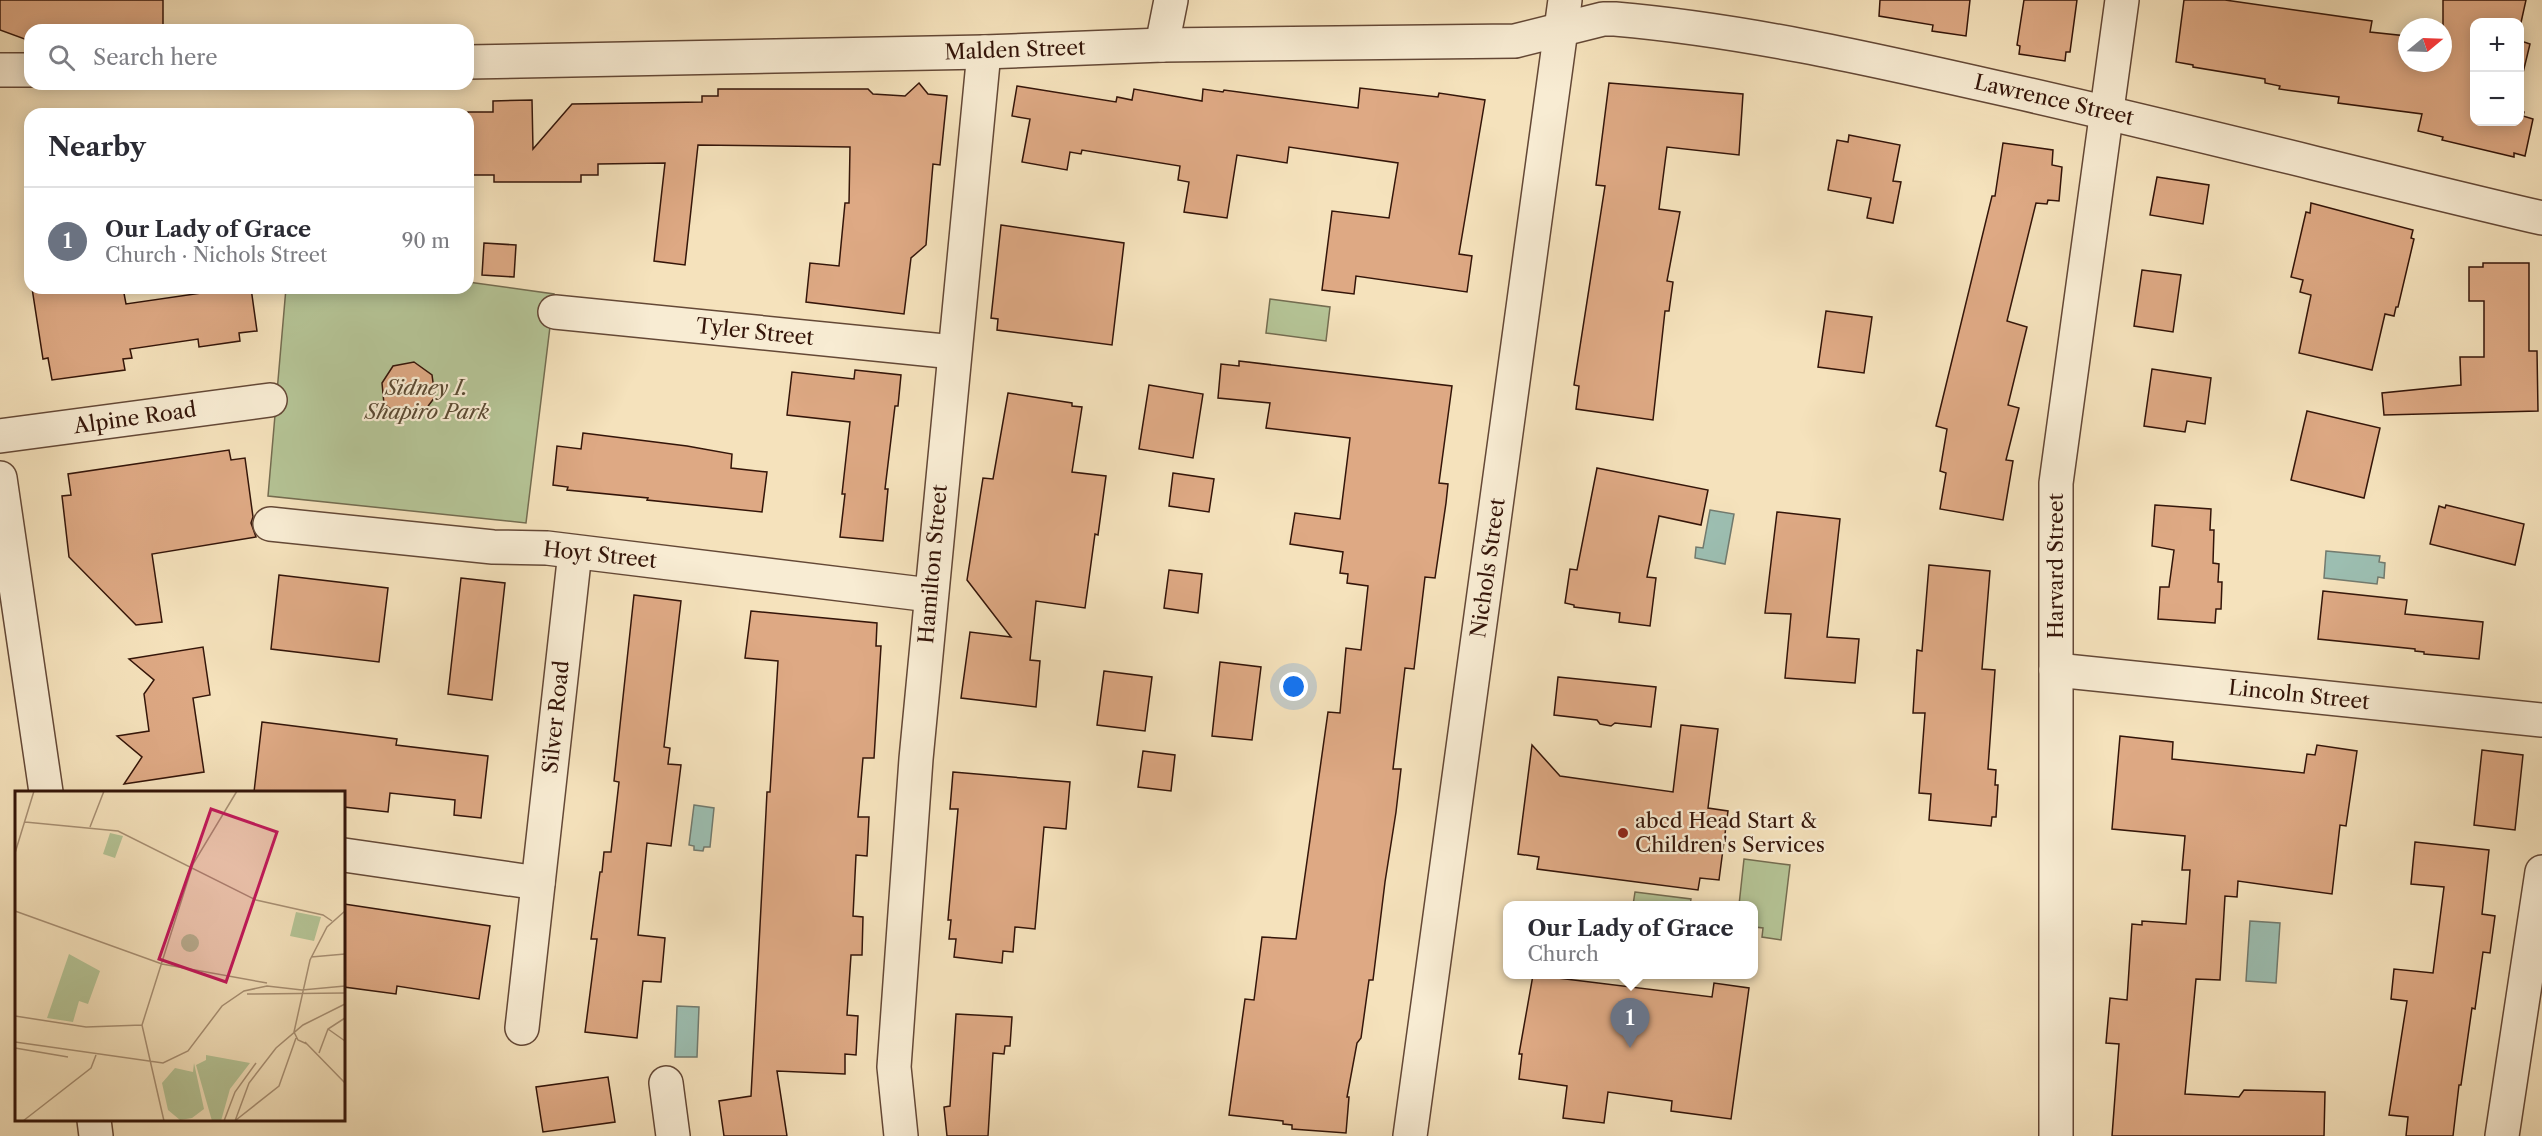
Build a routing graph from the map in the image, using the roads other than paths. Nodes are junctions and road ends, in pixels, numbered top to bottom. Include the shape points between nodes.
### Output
1 (1171, 0) edge
2 (2122, 0) edge
3 (1563, 15) edge
4 (1162, 45) junction
5 (984, 52) junction
6 (474, 62) edge
7 (0, 70) edge
8 (24, 70) edge
9 (2108, 112) junction
10 (2542, 218) edge
11 (555, 312) dead end
12 (954, 352) junction
13 (270, 400) dead end
14 (0, 436) edge
15 (0, 478) edge
16 (270, 524) dead end
17 (575, 552) junction
18 (930, 595) junction
19 (2056, 670) junction
20 (2542, 720) edge
21 (46, 791) edge
22 (345, 855) edge
23 (2542, 872) edge
24 (538, 884) junction
25 (522, 1028) dead end
26 (666, 1083) dead end
27 (94, 1121) edge
28 (96, 1136) edge
29 (674, 1136) edge
30 (900, 1136) edge
31 (1410, 1136) edge
32 (2056, 1136) edge
33 (2502, 1136) edge

1 - 4 street
2 - 9 street, Harvard Street
3 - 4 street, Malden Street via 1515,41
3 - 9 street, Lawrence Street via 1759,38
3 - 31 street, Nichols Street
4 - 5 street, Malden Street
5 - 6 street, Malden Street
5 - 12 street, Hamilton Street
7 - 8 street
9 - 10 street, Lawrence Street
9 - 19 street, Harvard Street via 2056,483
11 - 12 street, Tyler Street
12 - 18 street, Hamilton Street
13 - 14 street, Alpine Road
15 - 21 street
16 - 17 street, Hoyt Street
17 - 18 street, Hoyt Street
17 - 24 street, Silver Road
18 - 30 street, Hamilton Street via 894,1078
19 - 20 street, Lincoln Street
19 - 32 street, Harvard Street
22 - 24 street
23 - 33 street
24 - 25 street, Silver Road
26 - 29 street
27 - 28 street

